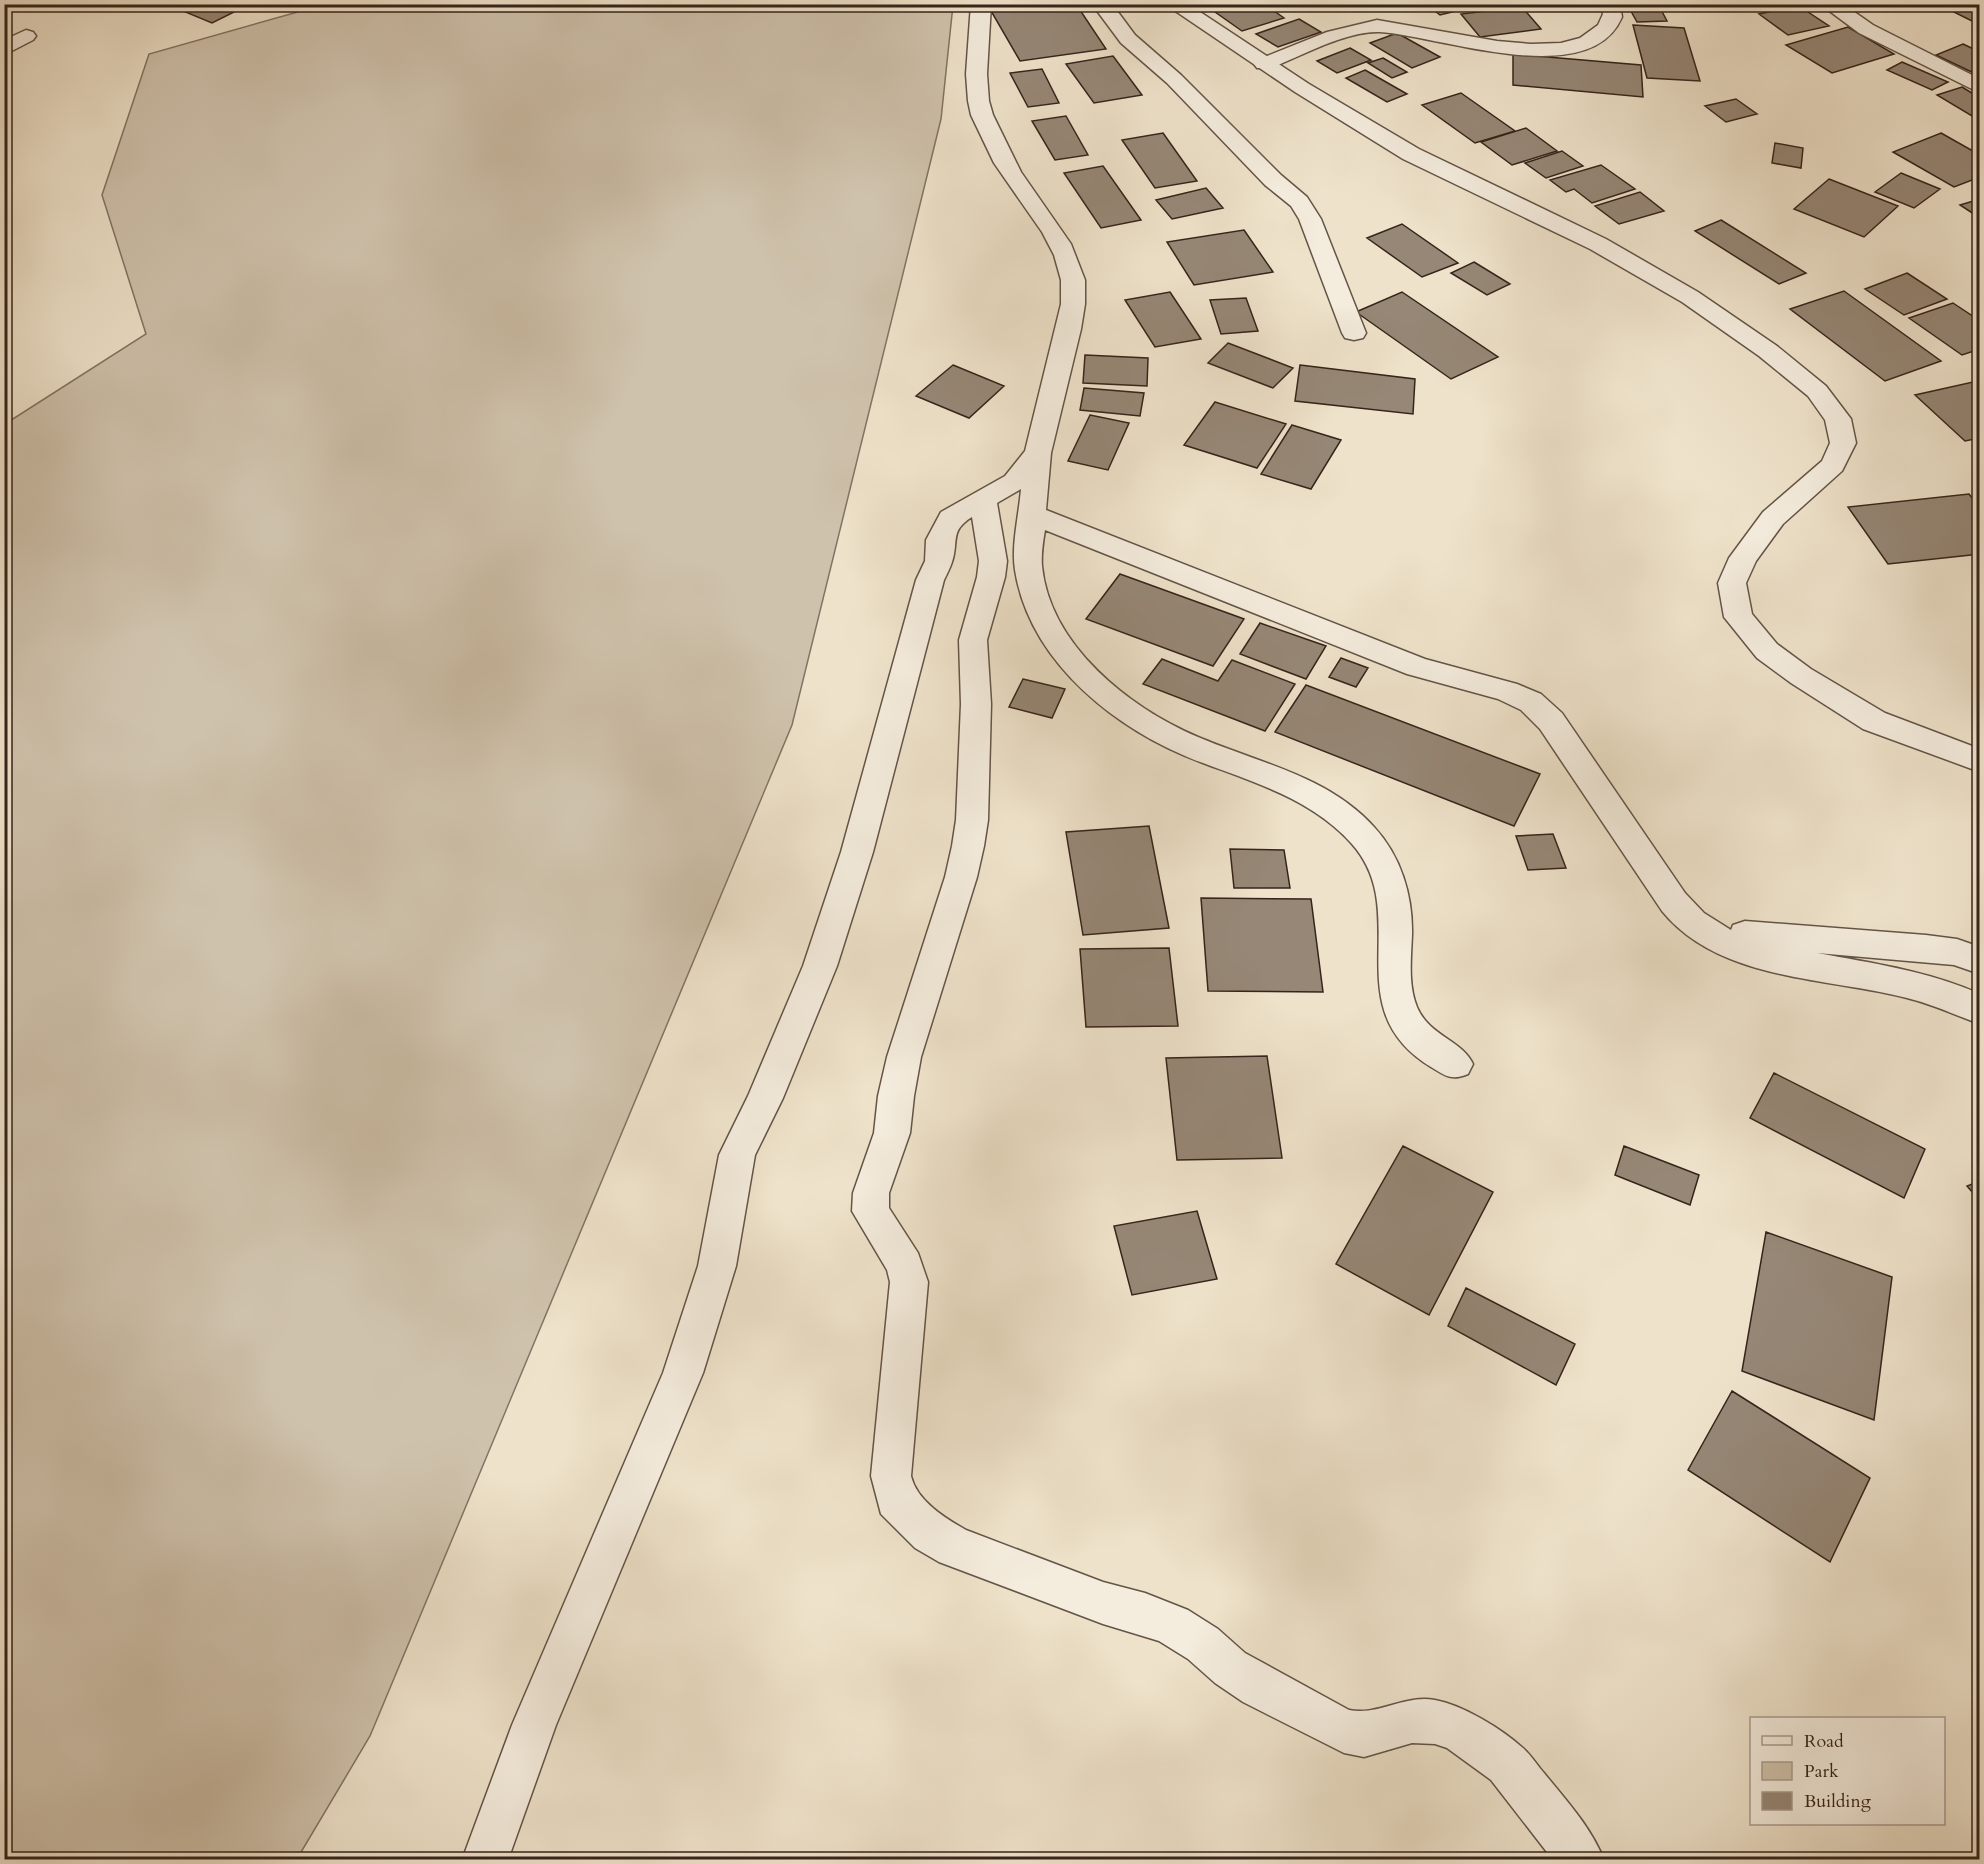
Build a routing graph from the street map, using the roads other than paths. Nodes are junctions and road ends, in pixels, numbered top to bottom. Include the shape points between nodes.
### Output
1 (981, 4) edge
2 (1101, 4) edge
3 (1174, 4) edge
4 (1610, 4) edge
5 (1829, 4) edge
6 (26, 36) dead end
7 (4, 49) edge
8 (1264, 64) junction
9 (1980, 87) edge
10 (1354, 333) dead end
11 (1038, 454) junction
12 (983, 500) junction
13 (1033, 515) junction
14 (1980, 761) edge
15 (1704, 931) junction
16 (1980, 961) edge
17 (1980, 1010) edge
18 (1456, 1064) dead end
19 (485, 1860) edge
20 (1581, 1860) edge

1 - 11 street via 976,72 980,112 1007,166 1059,243 1073,282 1069,327
2 - 10 street via 1128,39 1299,202 1310,219
3 - 8 street
4 - 8 street via 1613,20 1600,35 1567,48 1496,47 1377,26 1353,30
5 - 9 street via 1866,29
6 - 7 street
8 - 14 street via 1411,153 1598,244 1690,297 1817,391 1838,418 1843,443 1833,465 1773,518 1743,558 1732,583 1738,617 1767,651 1874,721
11 - 12 street via 1014,482
11 - 13 street
12 - 19 street via 951,518 940,540 939,561 930,580 857,852 816,976 737,1155 717,1266 683,1373 534,1725
12 - 20 street via 993,561 973,639 976,704 968,846 904,1057 892,1133 871,1193 871,1211 905,1265 909,1282 891,1476 896,1499 930,1533 954,1547 1173,1625 1259,1686 1344,1731 1364,1735 1412,1720 1435,1722 1460,1731 1507,1764
13 - 15 street via 1417,667 1483,684 1531,702 1551,721 1665,891
13 - 18 street via 1028,569 1043,614 1060,643 1099,688 1154,727 1186,744 1324,802 1365,837 1381,860 1396,917 1392,978 1401,1013 1420,1041
15 - 16 street via 1926,948 1957,952
15 - 17 street via 1758,953 1926,989

